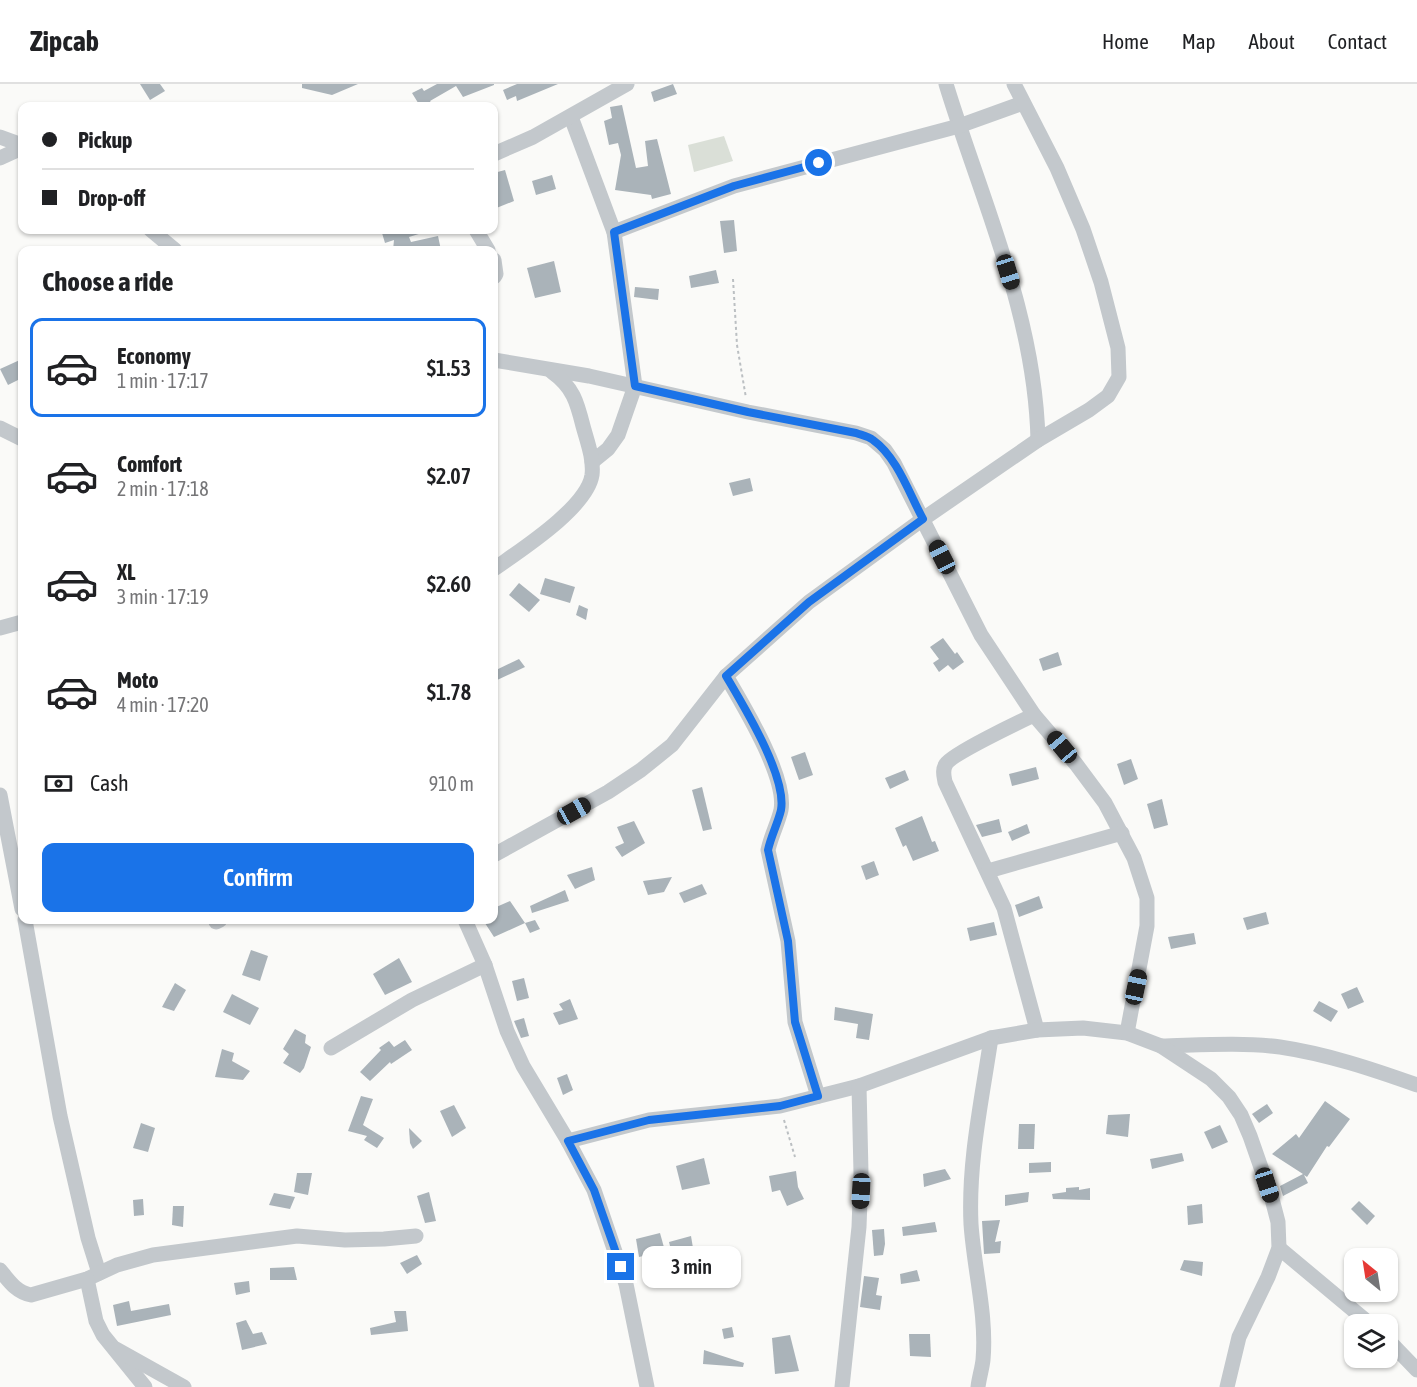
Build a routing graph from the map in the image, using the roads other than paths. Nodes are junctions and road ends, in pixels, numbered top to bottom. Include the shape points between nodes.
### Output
1 (627, 84) edge
2 (946, 84) edge
3 (1014, 84) edge
4 (1023, 103) junction
5 (571, 117) junction
6 (959, 126) junction
7 (0, 137) edge
8 (18, 145) edge
9 (18, 149) edge
10 (498, 152) edge
11 (0, 158) edge
12 (614, 232) junction
13 (156, 234) edge
14 (170, 246) edge
15 (498, 361) edge
16 (550, 370) junction
17 (635, 386) junction
18 (0, 428) edge
19 (18, 437) edge
20 (1038, 440) junction
21 (592, 462) junction
22 (923, 519) junction
23 (498, 566) edge
24 (18, 623) edge
25 (0, 628) edge
26 (726, 676) junction
27 (1034, 715) junction
28 (0, 795) edge
29 (1122, 832) junction
30 (498, 853) edge
31 (988, 871) junction
32 (18, 888) edge
33 (26, 924) edge
34 (467, 924) edge
35 (485, 965) junction
36 (1037, 1030) junction
37 (1127, 1033) junction
38 (991, 1038) junction
39 (1161, 1046) junction
40 (331, 1048) dead end
41 (1417, 1085) edge
42 (859, 1086) junction
43 (818, 1096) junction
44 (568, 1141) junction
45 (416, 1236) dead end
46 (1280, 1248) junction
47 (0, 1270) edge
48 (93, 1276) junction
49 (1358, 1314) edge
50 (111, 1346) junction
51 (1398, 1350) edge
52 (1417, 1370) edge
53 (145, 1387) edge
54 (184, 1387) edge
55 (647, 1387) edge
56 (842, 1387) edge
57 (978, 1387) edge
58 (1227, 1387) edge

1 - 5 street
2 - 6 street
3 - 4 street
4 - 6 street
4 - 20 street via 1083,228 1118,348 1119,377 1108,396
5 - 10 street
5 - 12 street
6 - 12 street via 734,186
6 - 20 street via 1018,304 1032,366
7 - 8 street
9 - 11 street
12 - 17 street
13 - 14 street
15 - 16 street
16 - 17 street
16 - 21 street via 565,381 573,394
17 - 21 street via 618,435
17 - 22 street via 871,438 894,463
18 - 19 street
20 - 22 street
21 - 23 street via 592,477 563,517
22 - 26 street via 809,602
22 - 27 street via 981,635
24 - 25 street
26 - 30 street via 672,745 641,770
26 - 43 street via 771,763 781,794 781,809 768,850 788,941 795,1022
27 - 29 street via 1076,764
27 - 31 street via 946,762 943,772
28 - 32 street
29 - 31 street
29 - 37 street via 1147,898 1147,926
31 - 36 street via 1007,917
33 - 48 street via 56,1100
34 - 35 street
35 - 40 street via 412,1000
35 - 44 street via 523,1066
36 - 37 street via 1083,1028
36 - 38 street
37 - 39 street
38 - 42 street
38 - 57 street via 972,1189 971,1223 983,1327
39 - 41 street via 1280,1047 1363,1066
39 - 46 street via 1211,1079 1241,1115 1272,1199
42 - 43 street
42 - 56 street via 859,1227
43 - 44 street via 780,1106 649,1120
44 - 55 street via 594,1190 616,1252
45 - 48 street via 345,1240 297,1236 222,1244 153,1255
46 - 49 street
46 - 58 street via 1239,1337
47 - 48 street via 13,1286 31,1295
48 - 50 street via 96,1321
50 - 53 street
50 - 54 street
51 - 52 street

